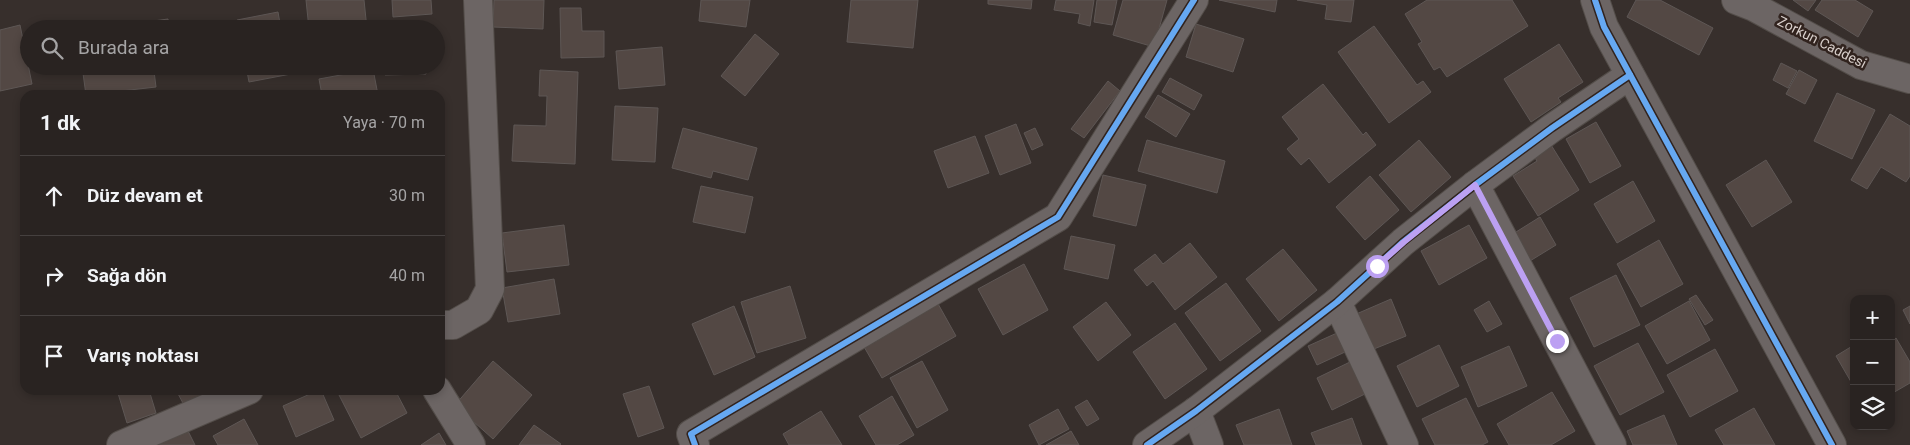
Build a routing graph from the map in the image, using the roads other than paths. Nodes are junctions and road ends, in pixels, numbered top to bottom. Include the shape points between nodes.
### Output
1 (478, 0) edge
2 (1194, 0) edge
3 (1596, 0) edge
4 (1736, 0) edge
5 (1630, 75) junction
6 (1910, 79) edge
7 (1475, 185) junction
8 (1337, 302) junction
9 (445, 325) edge
10 (237, 395) edge
11 (440, 395) edge
12 (1196, 411) junction
13 (121, 445) edge
14 (471, 445) edge
15 (695, 445) edge
16 (1147, 445) edge
17 (1209, 445) edge
18 (1404, 445) edge
19 (1612, 445) edge
20 (1832, 445) edge

1 - 9 street via 490,289 479,310 453,325
2 - 15 street via 1058,217 691,434
3 - 5 street via 1604,27
4 - 6 street, Zorkun Caddesi via 1861,65
5 - 7 street
5 - 20 street
7 - 8 street
7 - 19 street
8 - 12 street
8 - 18 street
10 - 13 street
11 - 14 street
12 - 16 street
12 - 17 street

